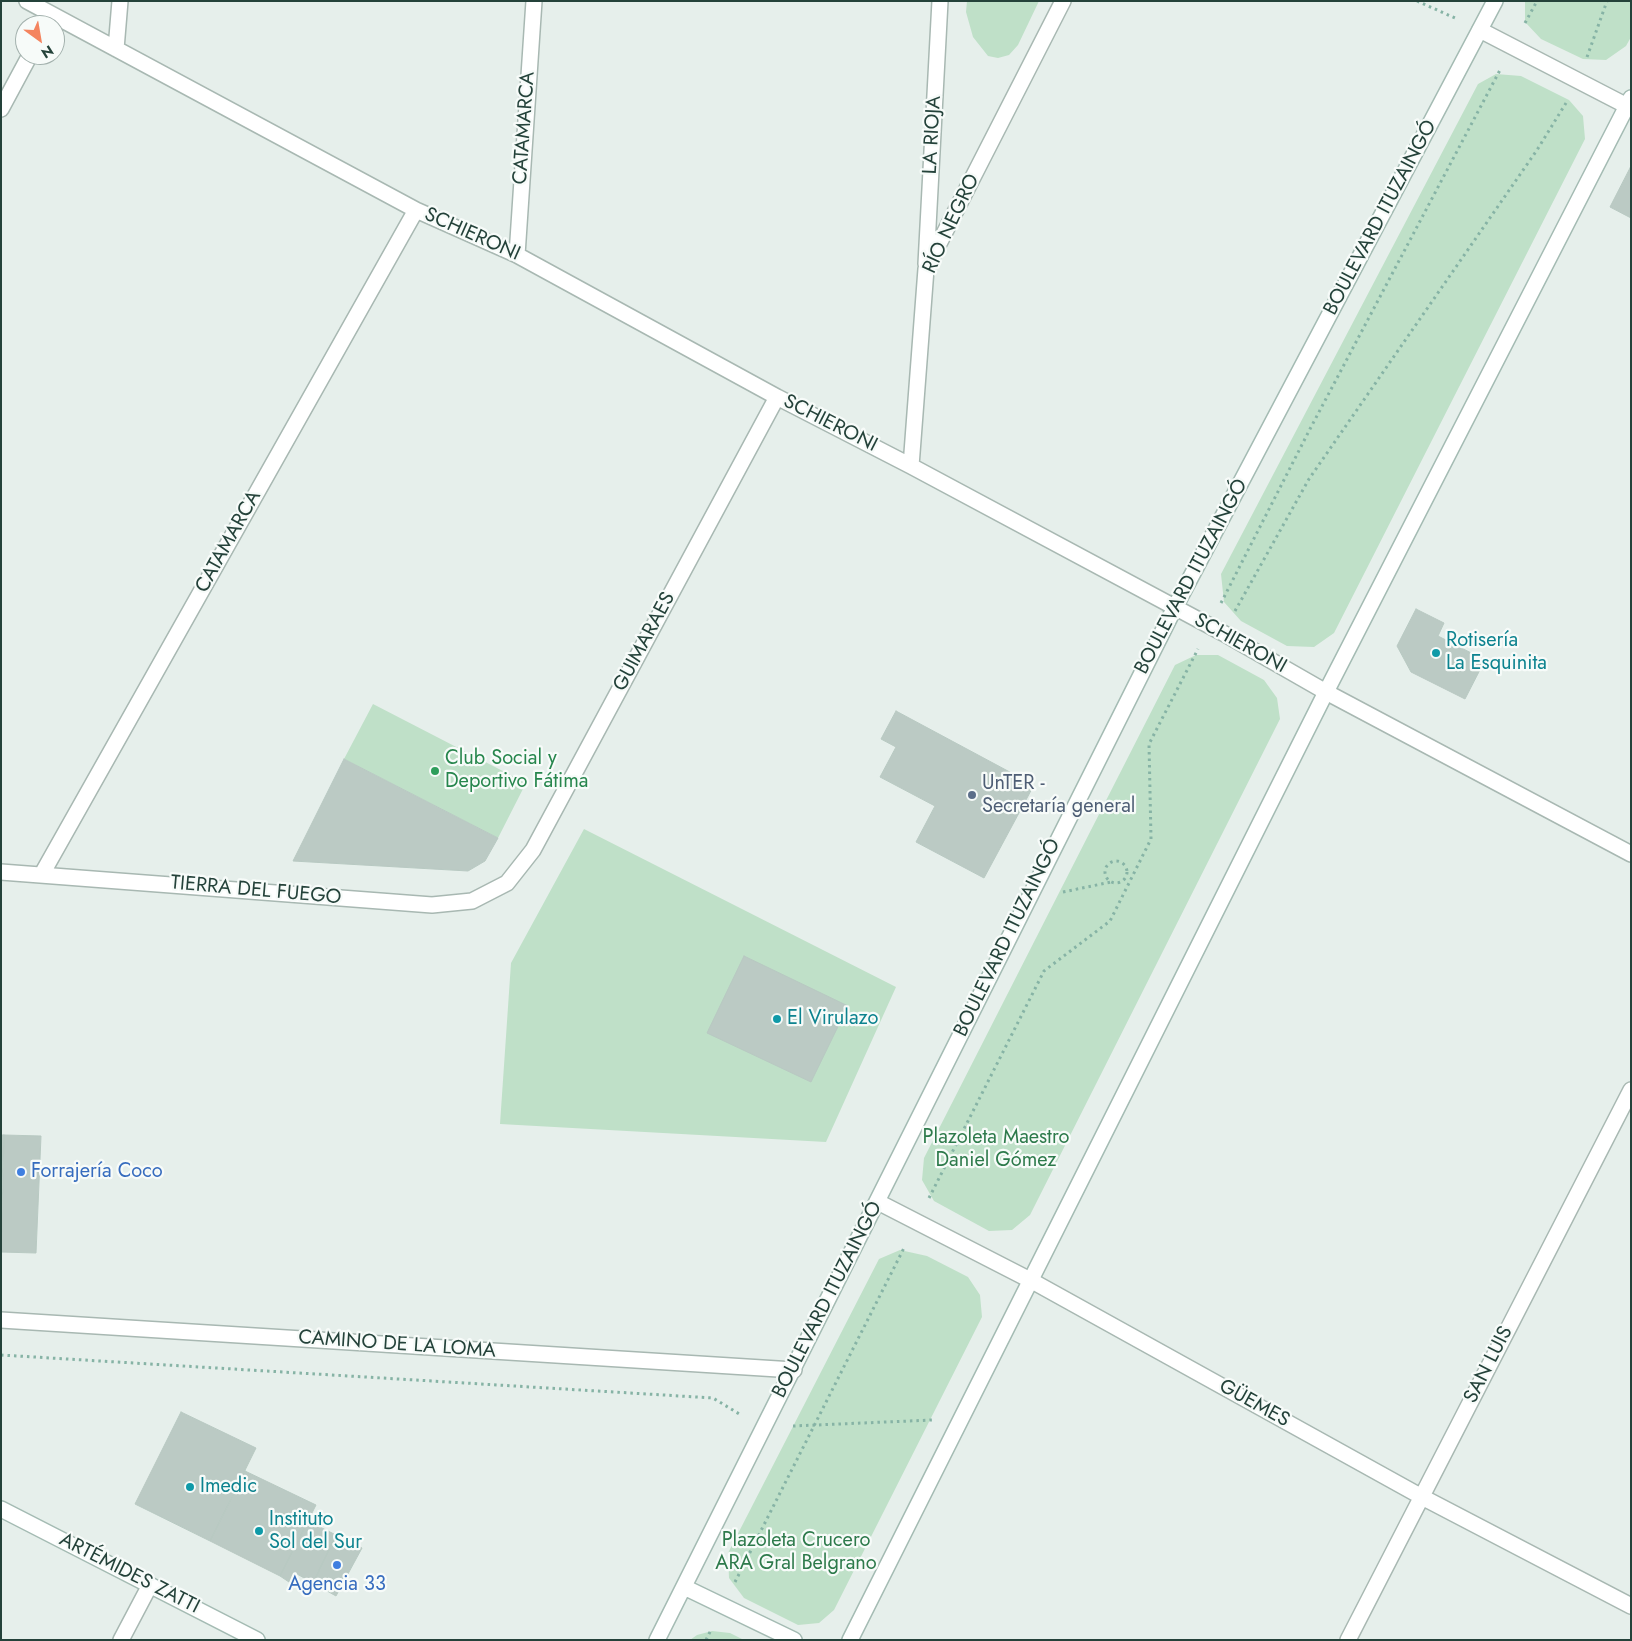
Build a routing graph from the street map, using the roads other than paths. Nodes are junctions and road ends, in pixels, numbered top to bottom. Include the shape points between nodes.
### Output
1 (27, 1) edge
2 (120, 1) edge
3 (534, 1) edge
4 (940, 1) edge
5 (1063, 1) edge
6 (1495, 1) edge
7 (42, 15) edge
8 (65, 27) edge
9 (1480, 30) junction
10 (116, 49) junction
11 (25, 65) edge
12 (1629, 104) edge
13 (1, 109) edge
14 (416, 210) junction
15 (517, 255) junction
16 (926, 269) junction
17 (777, 397) junction
18 (911, 466) junction
19 (1174, 609) junction
20 (1326, 692) junction
21 (1631, 854) edge
22 (1, 872) edge
23 (42, 874) junction
24 (507, 883) joint
25 (1631, 1090) edge
26 (878, 1202) junction
27 (1032, 1281) junction
28 (1, 1320) edge
29 (794, 1370) junction
30 (1422, 1496) junction
31 (1, 1509) edge
32 (150, 1585) junction
33 (684, 1587) junction
34 (1631, 1606) edge
35 (122, 1640) edge
36 (257, 1640) edge
37 (657, 1640) edge
38 (794, 1640) edge
39 (850, 1640) edge
40 (1348, 1640) edge

1 - 7 street, SCHIERONI
2 - 10 street
3 - 15 street, CATAMARCA
4 - 16 street, LA RIOJA
5 - 16 street, RÍO NEGRO
6 - 9 street, BOULEVARD ITUZAINGÓ
8 - 10 street, SCHIERONI
9 - 12 street via 1578,82
9 - 19 street, BOULEVARD ITUZAINGÓ
10 - 14 street, SCHIERONI
11 - 13 street
12 - 20 street
14 - 15 street, SCHIERONI
14 - 23 street, CATAMARCA
15 - 17 street, SCHIERONI
16 - 18 street, RÍO NEGRO
17 - 18 street, SCHIERONI
17 - 24 street, GUIMARAES via 534,850
18 - 19 street, SCHIERONI
19 - 20 street, SCHIERONI
19 - 26 street, BOULEVARD ITUZAINGÓ
20 - 21 street, SCHIERONI
20 - 27 street
22 - 23 street, TIERRA DEL FUEGO
23 - 24 street, TIERRA DEL FUEGO via 432,905 472,901
25 - 30 street, SAN LUIS
26 - 27 street, GÜEMES
26 - 29 street, BOULEVARD ITUZAINGÓ
27 - 30 street, GÜEMES
27 - 39 street
28 - 29 street, CAMINO DE LA LOMA
29 - 33 street, BOULEVARD ITUZAINGÓ
30 - 34 street, GÜEMES
30 - 40 street, SAN LUIS
31 - 32 street, ARTÉMIDES ZATTI
32 - 35 street
32 - 36 street, ARTÉMIDES ZATTI
33 - 37 street, BOULEVARD ITUZAINGÓ
33 - 38 street

